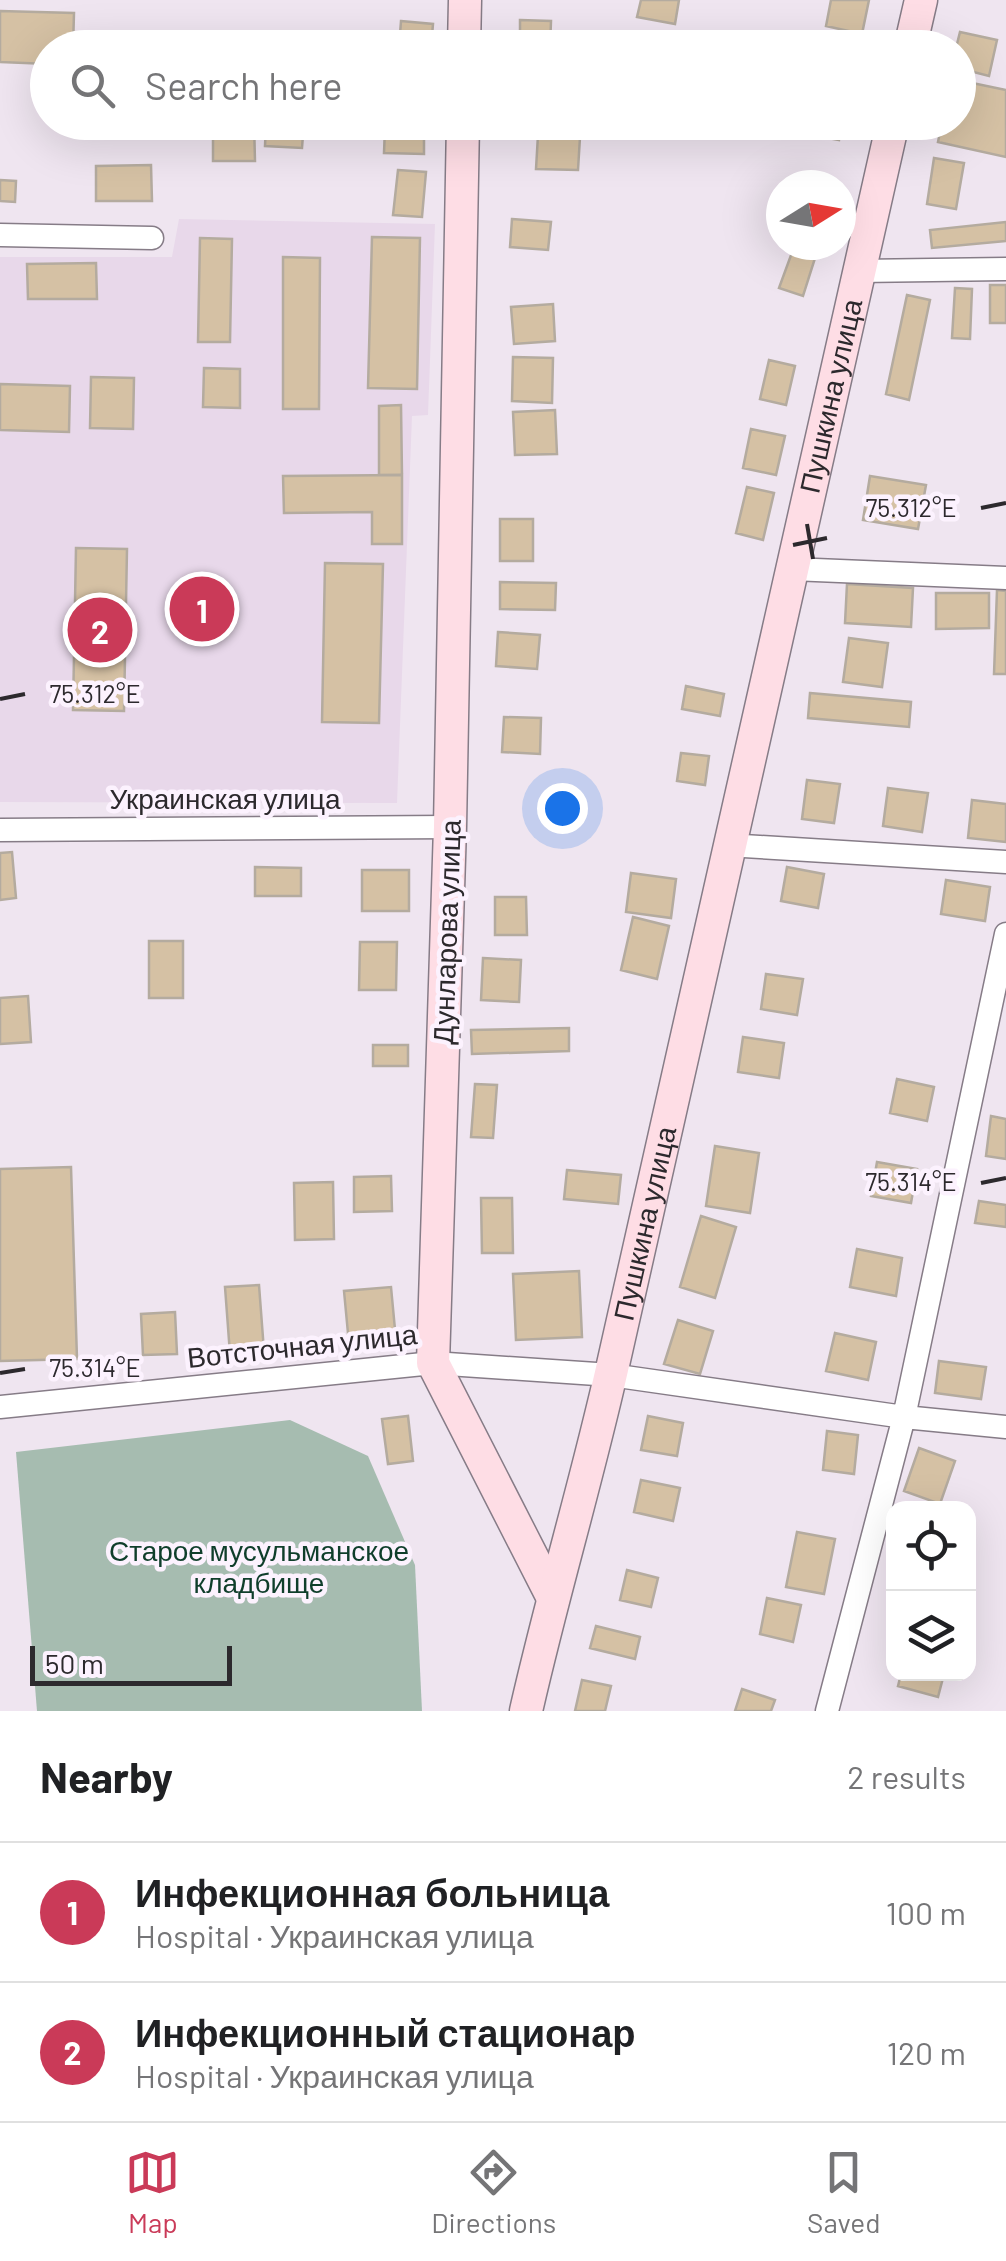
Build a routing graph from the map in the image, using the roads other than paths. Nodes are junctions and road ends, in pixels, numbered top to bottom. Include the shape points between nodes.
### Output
1 (465, 0) edge
2 (921, 0) edge
3 (464, 30) edge
4 (914, 30) edge
5 (463, 140) edge
6 (889, 140) edge
7 (0, 235) edge
8 (152, 238) dead end
9 (1006, 269) edge
10 (859, 271) junction
11 (792, 570) junction
12 (1006, 578) edge
13 (450, 827) junction
14 (0, 830) edge
15 (728, 846) junction
16 (1006, 862) edge
17 (1006, 934) edge
18 (433, 1363) junction
19 (611, 1375) junction
20 (0, 1407) edge
21 (904, 1417) junction
22 (1006, 1427) edge
23 (552, 1596) junction
24 (526, 1711) edge
25 (827, 1711) edge

1 - 3 main road
2 - 4 main road
5 - 13 main road, Дунларова улица
6 - 10 main road, Пушкина улица
7 - 8 street
9 - 10 street
10 - 11 main road, Пушкина улица
11 - 12 street
11 - 15 main road, Пушкина улица
13 - 14 street, Украинская улица
13 - 18 main road, Дунларова улица
15 - 16 street
15 - 19 main road, Пушкина улица
17 - 21 street
18 - 19 street, Вотсточная улица
18 - 20 street, Вотсточная улица
18 - 23 main road, Дунларова улица
19 - 21 street, Вотсточная улица
19 - 23 main road, Пушкина улица
21 - 22 street, Вотсточная улица
21 - 25 street
23 - 24 main road

